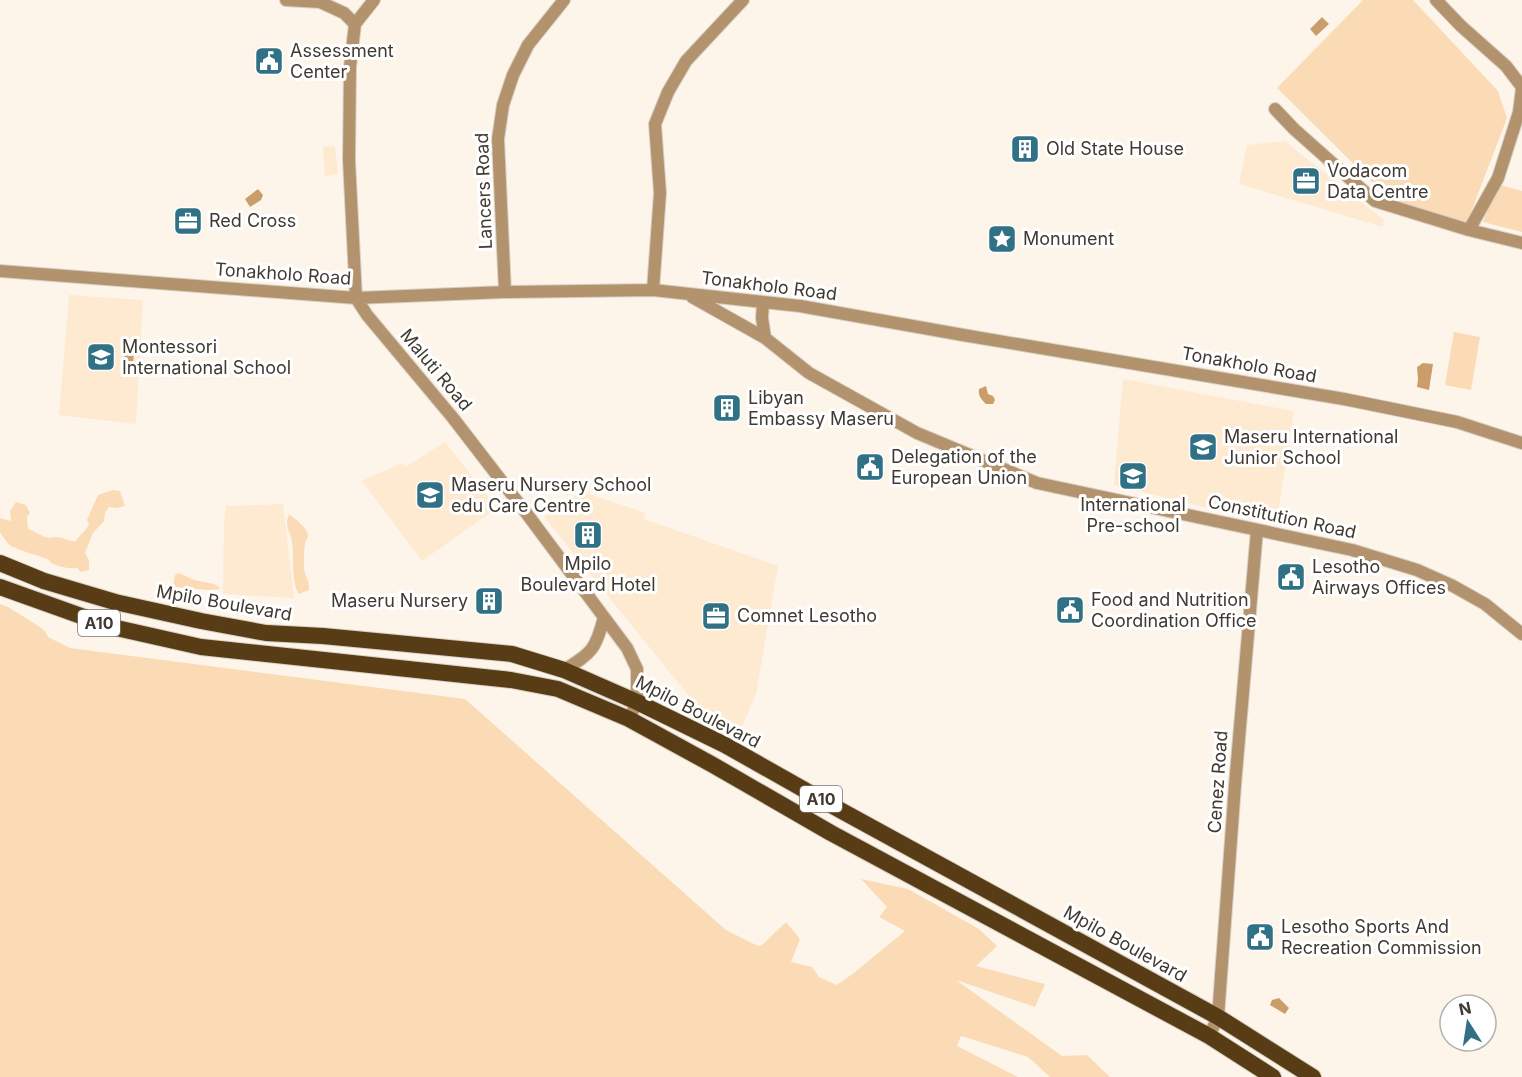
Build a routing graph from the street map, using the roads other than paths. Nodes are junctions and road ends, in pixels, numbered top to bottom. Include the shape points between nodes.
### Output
1 (286, 0) edge
2 (374, 0) edge
3 (564, 0) edge
4 (743, 0) edge
5 (1436, 0) edge
6 (355, 24) junction
7 (1522, 87) edge
8 (1275, 109) dead end
9 (1469, 230) junction
10 (1522, 243) edge
11 (0, 271) edge
12 (652, 290) junction
13 (505, 292) junction
14 (688, 294) junction
15 (356, 298) junction
16 (763, 302) junction
17 (765, 338) junction
18 (1522, 443) edge
19 (1257, 530) junction
20 (0, 563) edge
21 (0, 587) edge
22 (604, 617) junction
23 (1522, 634) edge
24 (564, 670) junction
25 (637, 702) junction
26 (629, 719) junction
27 (1218, 1017) junction
28 (1209, 1036) junction
29 (1274, 1077) edge
30 (1313, 1077) edge

1 - 6 street via 320,2 344,13
2 - 6 street
3 - 13 street, Lancers Road via 528,45 503,105 498,139
4 - 12 street via 686,61 655,124 660,194
5 - 7 street via 1506,66
6 - 15 street via 350,67 349,160
7 - 9 street via 1519,112 1498,178
8 - 9 street via 1375,201
9 - 10 street
11 - 15 street, Tonakholo Road
12 - 13 street, Tonakholo Road
12 - 14 street, Tonakholo Road
13 - 15 street, Tonakholo Road
14 - 16 street, Tonakholo Road
14 - 17 street, Constitution Road
15 - 22 street, Maluti Road
16 - 17 street
16 - 18 street, Tonakholo Road via 1344,399 1457,422
17 - 19 street, Constitution Road via 809,373 917,433 1037,483
19 - 23 street, Constitution Road via 1352,550 1417,570 1485,604
19 - 27 street, Cenez Road
20 - 24 highway, Mpilo Boulevard / A10 via 115,602 201,621 266,633 512,654
21 - 26 highway, A10 via 112,627 201,647 511,680 558,689
22 - 24 street via 599,639 590,652
22 - 25 street, Maluti Road via 637,669
24 - 25 highway, Mpilo Boulevard / A10
25 - 26 street, Maluti Road
25 - 27 highway, Mpilo Boulevard / A10 via 725,745
26 - 28 highway, A10
27 - 28 street, Cenez Road
27 - 30 highway, Mpilo Boulevard / A10
28 - 29 highway, A10

